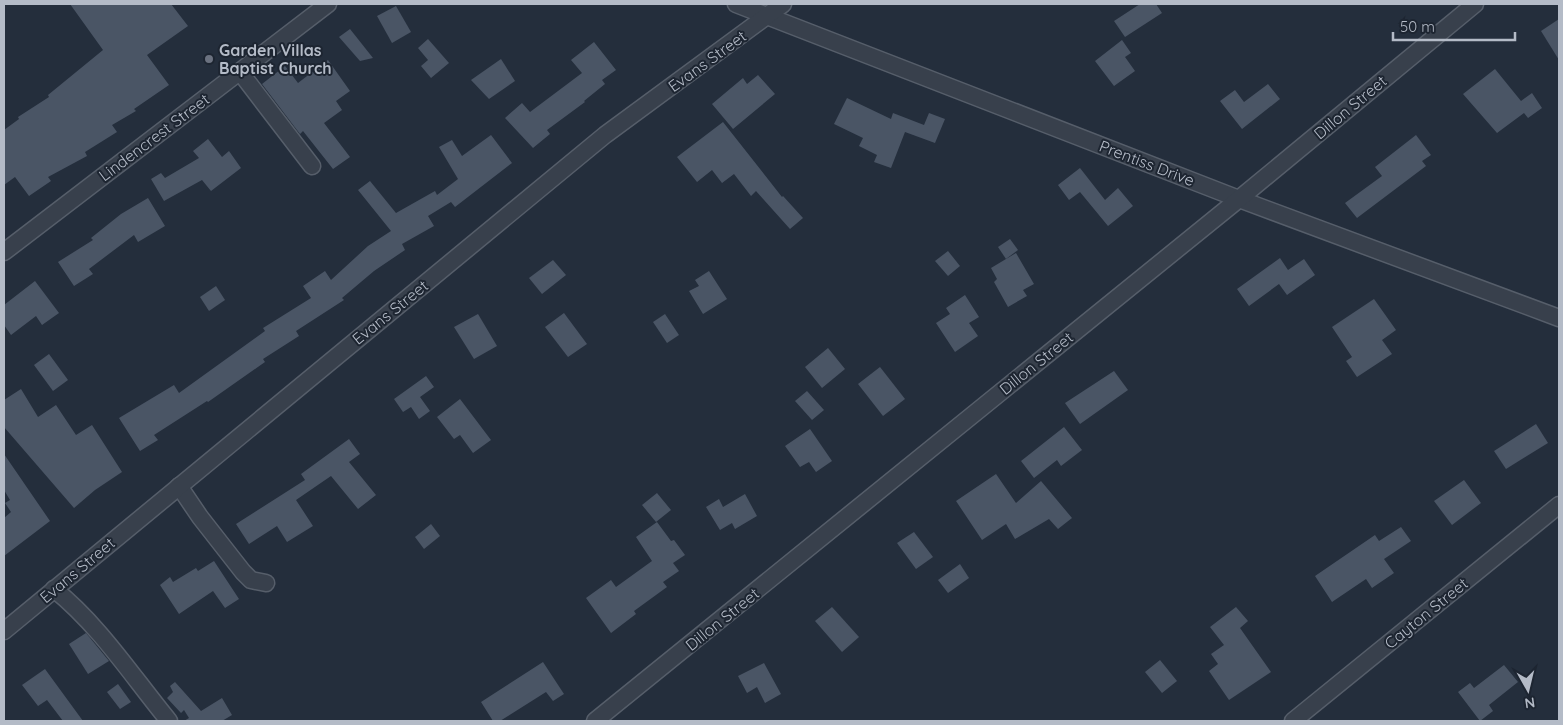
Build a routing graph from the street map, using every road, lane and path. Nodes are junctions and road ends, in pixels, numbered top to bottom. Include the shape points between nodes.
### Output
1 (328, 4) edge
2 (736, 4) edge
3 (783, 4) edge
4 (1475, 4) edge
5 (768, 16) junction
6 (240, 72) junction
7 (312, 166) dead end
8 (1239, 199) junction
9 (4, 252) edge
10 (1559, 318) edge
11 (179, 486) junction
12 (1559, 505) edge
13 (266, 583) dead end
14 (54, 589) junction
15 (4, 631) edge
16 (169, 721) edge
17 (595, 721) edge
18 (1294, 721) edge

1 - 6 street, Lindencrest Street
2 - 5 street, Prentiss Drive
3 - 5 street, Evans Street
4 - 8 street, Dillon Street
5 - 8 street, Prentiss Drive
5 - 11 street, Evans Street via 605,135
6 - 7 street
6 - 9 street, Lindencrest Street
8 - 10 street, Prentiss Drive
8 - 17 street, Dillon Street
11 - 13 street via 243,572 251,580
11 - 14 street, Evans Street
12 - 18 street, Cayton Street
14 - 15 street, Evans Street
14 - 16 street via 98,630

